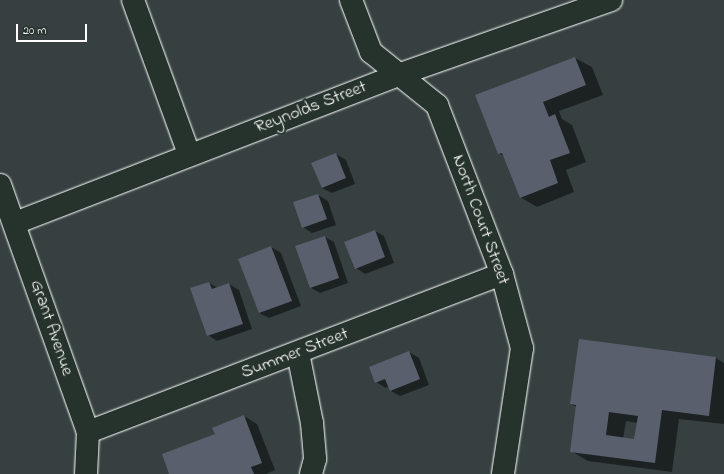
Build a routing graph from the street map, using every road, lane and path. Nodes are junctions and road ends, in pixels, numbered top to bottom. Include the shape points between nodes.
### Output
1 (133, 0) edge
2 (351, 0) edge
3 (611, 0) edge
4 (564, 8) edge
5 (398, 75) junction
6 (189, 154) junction
7 (0, 185) edge
8 (15, 223) junction
9 (502, 274) junction
10 (298, 353) junction
11 (88, 432) junction
12 (86, 474) edge
13 (311, 474) edge
14 (503, 474) edge

1 - 6 street
2 - 5 street, North Court Street via 371,52
3 - 4 street, Reynolds Street
4 - 5 street, Reynolds Street
5 - 6 street, Reynolds Street
5 - 9 street, North Court Street via 437,105
6 - 8 street, Reynolds Street
7 - 8 street, Grant Avenue
8 - 11 street, Grant Avenue
9 - 10 street, Summer Street
9 - 14 street, North Court Street via 522,348
10 - 11 street, Summer Street
10 - 13 street via 312,423 315,459
11 - 12 street, Grant Avenue

